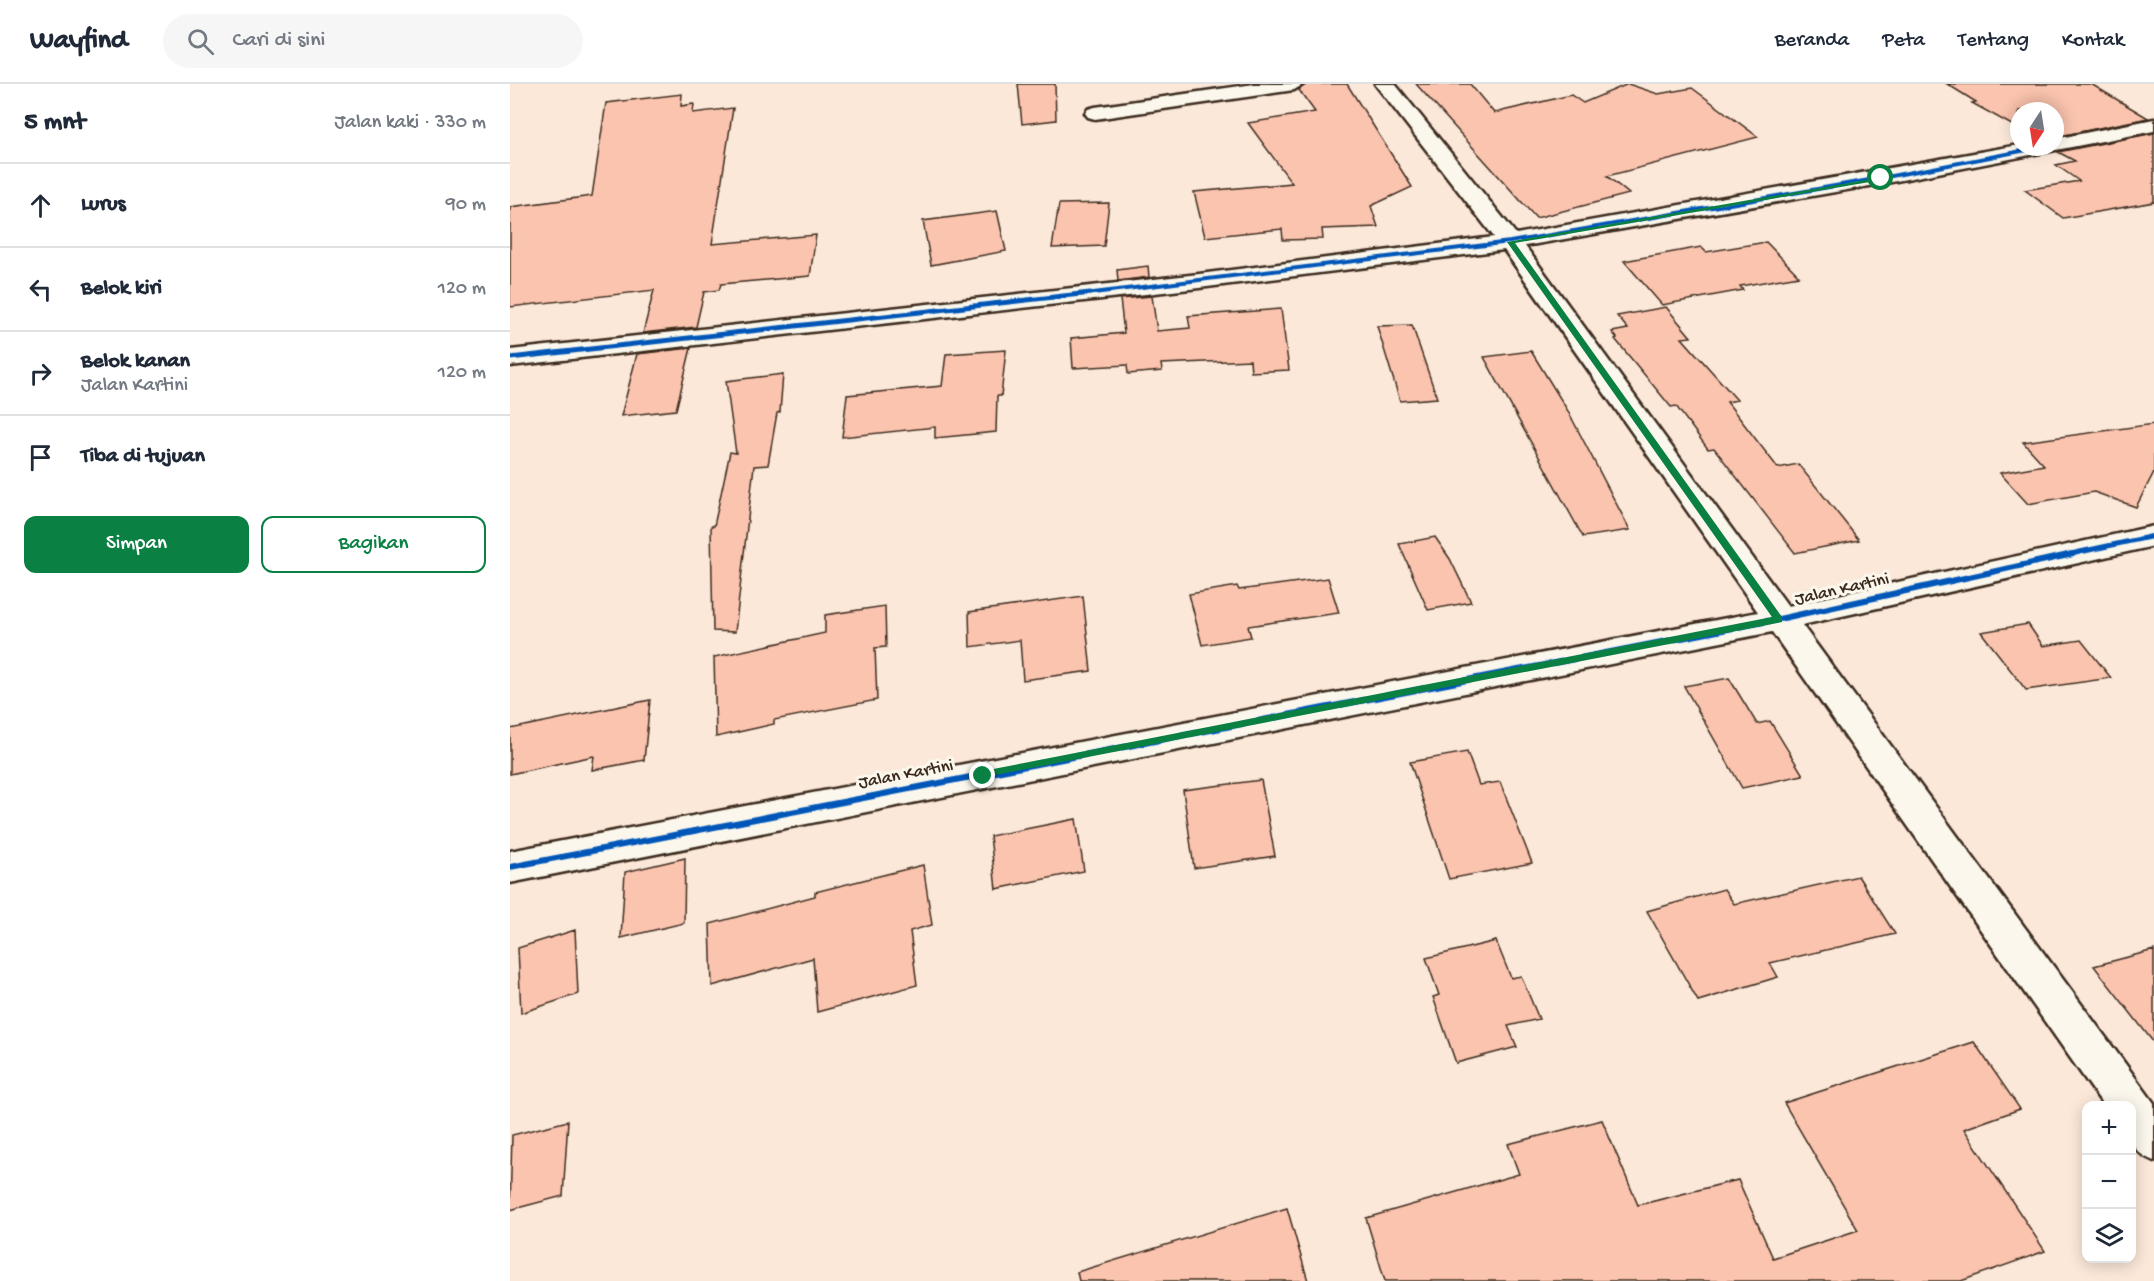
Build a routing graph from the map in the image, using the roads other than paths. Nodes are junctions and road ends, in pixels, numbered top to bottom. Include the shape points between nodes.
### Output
1 (1294, 84) edge
2 (1385, 84) edge
3 (1095, 113) dead end
4 (2154, 125) edge
5 (2064, 143) edge
6 (2010, 153) edge
7 (1510, 242) junction
8 (510, 357) edge
9 (2154, 536) edge
10 (1779, 620) junction
11 (510, 867) edge
12 (2126, 1101) edge
13 (2136, 1115) edge
14 (2154, 1140) edge

1 - 3 street
2 - 7 street
4 - 5 street
6 - 7 street
7 - 8 street via 1199,281
7 - 10 street
9 - 10 street, Jalan Kartini
10 - 11 street, Jalan Kartini
10 - 12 street
13 - 14 street

